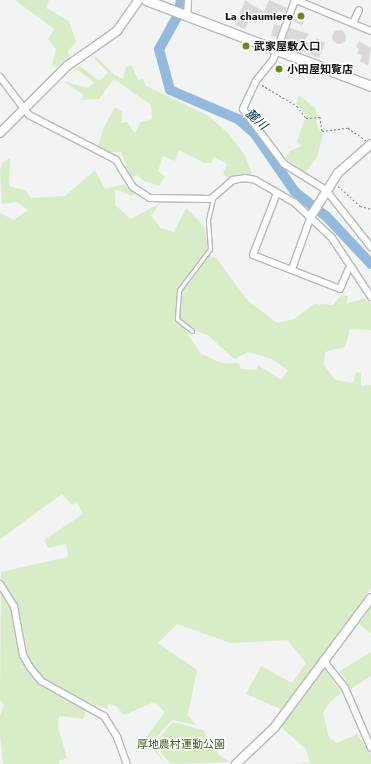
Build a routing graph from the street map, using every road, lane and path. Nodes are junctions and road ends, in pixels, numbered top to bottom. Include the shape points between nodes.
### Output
1 (139, 0) edge
2 (146, 0) edge
3 (188, 0) edge
4 (295, 0) edge
5 (359, 10) dead end
6 (185, 16) junction
7 (353, 23) junction
8 (371, 31) edge
9 (277, 50) junction
10 (0, 77) edge
11 (256, 81) junction
12 (371, 86) edge
13 (26, 110) junction
14 (0, 133) edge
15 (370, 145) edge
16 (332, 180) junction
17 (326, 190) junction
18 (277, 193) junction
19 (213, 198) junction
20 (371, 209) edge
21 (312, 215) junction
22 (371, 247) edge
23 (292, 269) junction
24 (348, 270) dead end
25 (371, 297) edge
26 (192, 331) dead end
27 (0, 584) edge
28 (371, 598) edge
29 (324, 661) junction
30 (371, 748) edge
31 (127, 764) edge
32 (236, 764) edge

1 - 13 street via 117,31 67,66
2 - 6 main road
3 - 6 street
4 - 7 street
4 - 9 street
5 - 7 street
6 - 9 main road
7 - 8 street
9 - 11 street via 273,60
9 - 12 main road
10 - 13 street
11 - 15 path via 288,103 297,106 306,118 320,117 322,131 348,128 363,137
11 - 17 street via 243,109 284,164
13 - 14 street
13 - 19 street via 43,123 79,138 116,160 133,187 150,198
15 - 16 street via 348,160
16 - 17 street
16 - 20 path via 360,206
17 - 21 street
17 - 22 street
18 - 19 street via 255,180 245,178 233,180
18 - 21 street
18 - 23 street via 252,254
19 - 26 lane via 208,220 210,249 179,290 177,319
21 - 23 street
21 - 25 street via 332,238
23 - 24 street via 340,289
27 - 31 street via 14,606 22,650 29,666 41,681 104,716 117,737
28 - 29 street
29 - 30 street via 345,688
29 - 32 street via 274,728

